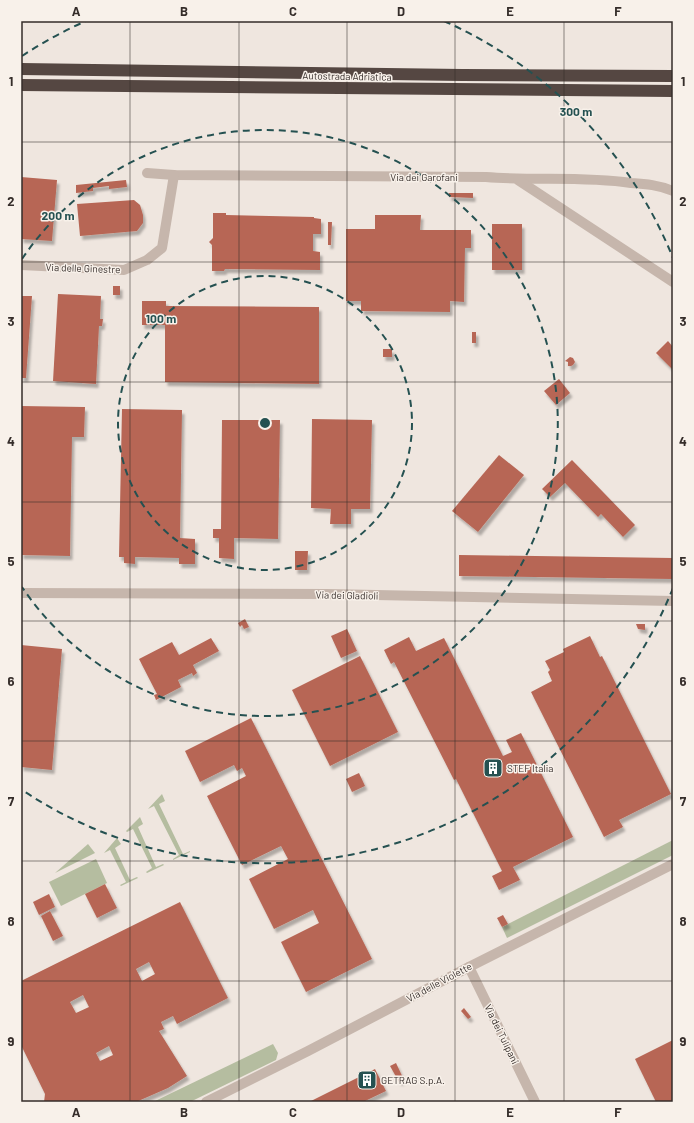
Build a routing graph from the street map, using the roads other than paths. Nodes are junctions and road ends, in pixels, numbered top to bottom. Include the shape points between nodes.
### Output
1 (21, 69) edge
2 (673, 76) edge
3 (21, 85) edge
4 (673, 91) edge
5 (147, 173) dead end
6 (174, 175) junction
7 (518, 180) junction
8 (673, 191) edge
9 (21, 265) edge
10 (673, 282) edge
11 (21, 593) edge
12 (673, 602) edge
13 (673, 864) edge
14 (469, 967) junction
15 (206, 1102) edge
16 (535, 1102) edge

1 - 2 highway, Autostrada Adriatica
3 - 4 highway, Autostrada Adriatica
5 - 6 street, Via dei Garofani
6 - 7 street, Via dei Garofani via 486,177
6 - 9 street, Via delle Ginestre via 162,248 148,260 124,270
7 - 8 street, Via dei Garofani via 604,179 662,187
7 - 10 street
11 - 12 street, Via dei Gladioli via 327,594
13 - 14 street, Via delle Violette
14 - 15 street, Via delle Violette
14 - 16 street, Via dei Tulipani

